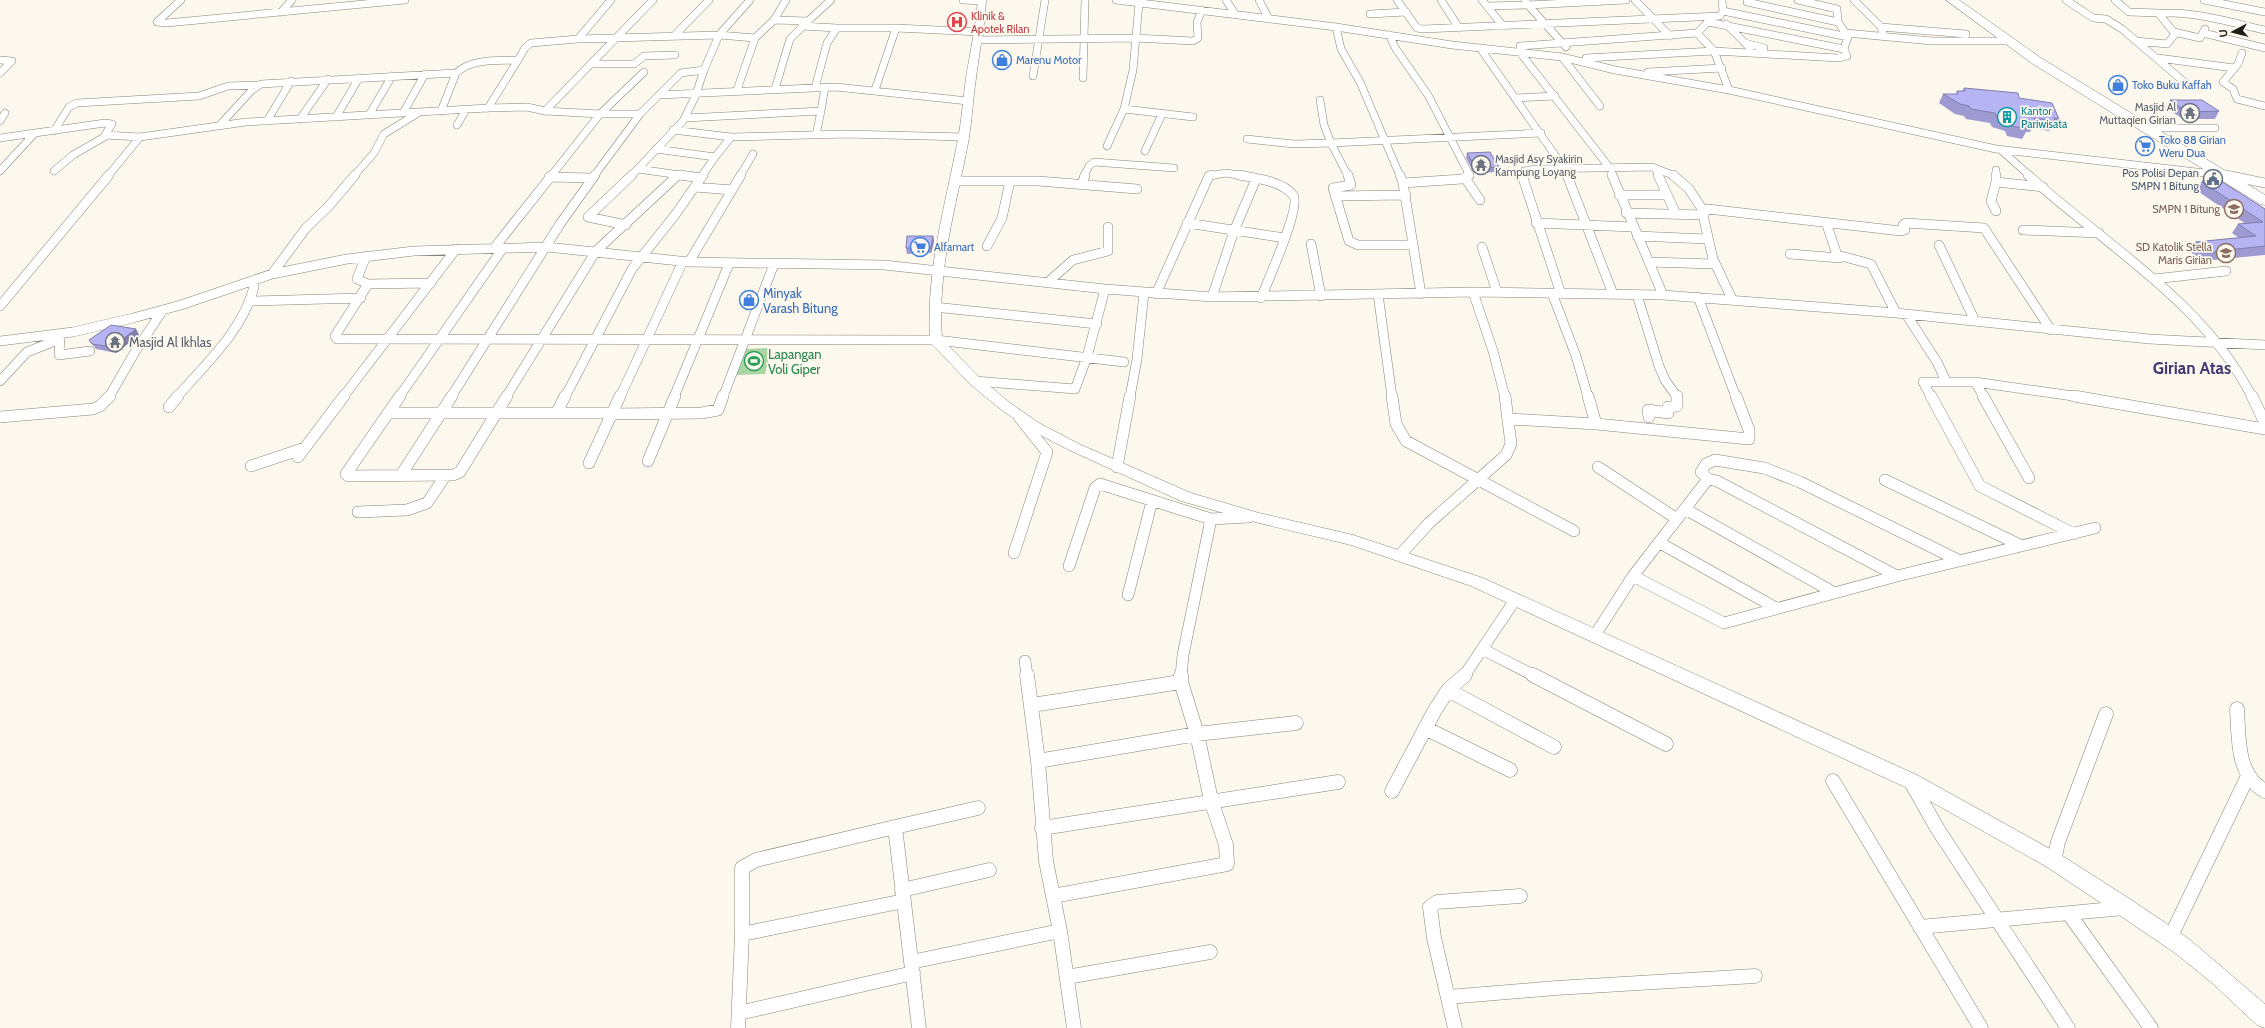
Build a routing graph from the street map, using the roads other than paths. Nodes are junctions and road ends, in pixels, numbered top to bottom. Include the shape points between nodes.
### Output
1 (182, 0) edge
2 (292, 0) edge
3 (394, 0) edge
4 (405, 0) edge
5 (611, 0) edge
6 (653, 0) edge
7 (709, 0) edge
8 (750, 0) edge
9 (786, 0) edge
10 (831, 0) edge
11 (963, 0) edge
12 (1045, 0) edge
13 (1085, 0) edge
14 (1116, 0) edge
15 (1181, 0) edge
16 (1226, 0) edge
17 (1259, 0) edge
18 (1397, 0) edge
19 (1441, 0) edge
20 (1482, 0) edge
21 (1626, 0) edge
22 (1635, 0) edge
23 (1722, 0) edge
24 (1798, 0) edge
25 (1853, 0) edge
26 (1952, 0) edge
27 (2066, 0) edge
28 (2115, 0) edge
29 (2204, 0) edge
30 (2234, 0) edge
31 (982, 1) edge
32 (1747, 1) edge
33 (1526, 2) edge
34 (1139, 3) junction
35 (2229, 5) junction
36 (1488, 6) junction
37 (1185, 8) junction
38 (1202, 10) junction
39 (1723, 11) junction
40 (281, 12) junction
41 (1406, 12) junction
42 (2265, 12) edge
43 (2159, 13) junction
44 (1235, 14) junction
45 (1370, 14) dead end
46 (1742, 15) junction
47 (1654, 18) junction
48 (2200, 18) junction
49 (1269, 19) junction
50 (1707, 19) junction
51 (774, 20) junction
52 (808, 21) junction
53 (1838, 22) junction
54 (1545, 24) junction
55 (1726, 24) junction
56 (802, 26) junction
57 (1502, 26) junction
58 (1336, 27) junction
59 (837, 28) junction
60 (896, 28) junction
61 (1459, 28) junction
62 (1881, 28) junction
63 (2265, 30) edge
64 (2174, 32) junction
65 (1697, 33) junction
66 (2203, 33) junction
67 (718, 35) junction
68 (1389, 35) junction
69 (1847, 35) junction
70 (674, 36) junction
71 (979, 36) junction
72 (1670, 36) junction
73 (618, 37) junction
74 (1884, 37) junction
75 (755, 38) junction
76 (1135, 38) junction
77 (578, 39) junction
78 (1085, 39) junction
79 (2004, 39) junction
80 (1040, 40) junction
81 (2136, 41) junction
82 (1563, 43) junction
83 (1746, 43) junction
84 (1484, 48) junction
85 (2265, 48) edge
86 (1844, 49) junction
87 (1519, 51) junction
88 (1714, 51) junction
89 (1752, 52) junction
90 (2242, 52) dead end
91 (1789, 54) junction
92 (675, 55) dead end
93 (1562, 57) junction
94 (2158, 58) junction
95 (1574, 59) junction
96 (0, 60) edge
97 (518, 60) junction
98 (592, 64) junction
99 (1722, 68) junction
100 (2234, 68) junction
101 (704, 70) junction
102 (644, 72) dead end
103 (0, 73) edge
104 (456, 73) junction
105 (1628, 73) junction
106 (425, 74) junction
107 (392, 76) junction
108 (1033, 76) dead end
109 (359, 78) junction
110 (1083, 78) dead end
111 (328, 79) junction
112 (291, 81) junction
113 (258, 85) junction
114 (2189, 86) dead end
115 (825, 87) junction
116 (815, 88) junction
117 (775, 89) junction
118 (737, 90) junction
119 (875, 90) junction
120 (1729, 90) junction
121 (696, 93) junction
122 (659, 95) junction
123 (1555, 96) junction
124 (1516, 98) junction
125 (1320, 100) dead end
126 (968, 101) junction
127 (1600, 106) dead end
128 (2265, 106) edge
129 (488, 108) junction
130 (1124, 109) junction
131 (466, 110) junction
132 (441, 111) junction
133 (545, 111) junction
134 (820, 111) junction
135 (420, 112) junction
136 (5, 113) dead end
137 (403, 113) junction
138 (600, 114) junction
139 (640, 114) junction
140 (1162, 114) junction
141 (369, 115) junction
142 (336, 117) junction
143 (1193, 117) dead end
144 (686, 118) junction
145 (300, 119) junction
146 (0, 121) edge
147 (267, 121) junction
148 (220, 125) junction
149 (457, 125) dead end
150 (2143, 128) junction
151 (2215, 128) dead end
152 (673, 130) junction
153 (54, 131) junction
154 (1541, 133) junction
155 (34, 134) junction
156 (816, 135) junction
157 (106, 136) junction
158 (140, 136) junction
159 (1450, 136) junction
160 (731, 137) junction
161 (964, 137) junction
162 (0, 138) edge
163 (1247, 139) dead end
164 (1386, 140) junction
165 (1331, 143) junction
166 (1107, 146) dead end
167 (656, 150) junction
168 (2001, 150) junction
169 (1145, 151) dead end
170 (753, 154) dead end
171 (715, 157) junction
172 (1609, 167) junction
173 (1174, 168) dead end
174 (1564, 168) junction
175 (1655, 168) junction
176 (638, 169) junction
177 (54, 170) dead end
178 (1996, 170) dead end
179 (0, 171) edge
180 (2221, 174) junction
181 (678, 175) junction
182 (549, 177) junction
183 (592, 178) junction
184 (701, 178) junction
185 (1465, 178) junction
186 (1256, 179) junction
187 (956, 181) junction
188 (1010, 181) junction
189 (1996, 182) junction
190 (1403, 183) junction
191 (2265, 183) edge
192 (1082, 185) junction
193 (695, 187) junction
194 (2043, 187) junction
195 (1137, 189) dead end
196 (732, 190) junction
197 (1406, 195) junction
198 (1619, 195) junction
199 (1667, 195) junction
200 (1335, 196) junction
201 (1480, 200) dead end
202 (2265, 201) edge
203 (1996, 211) dead end
204 (1626, 213) junction
205 (1676, 214) junction
206 (1704, 214) junction
207 (1826, 222) junction
208 (1187, 223) junction
209 (1536, 223) junction
210 (626, 225) junction
211 (1584, 225) junction
212 (1108, 227) dead end
213 (1633, 227) junction
214 (1234, 230) junction
215 (2023, 230) dead end
216 (2099, 233) junction
217 (1637, 236) junction
218 (1285, 238) junction
219 (1706, 239) junction
220 (1312, 244) dead end
221 (1414, 245) junction
222 (1939, 245) dead end
223 (987, 246) dead end
224 (548, 247) junction
225 (1482, 247) dead end
226 (499, 248) junction
227 (456, 249) junction
228 (596, 250) junction
229 (1790, 254) dead end
230 (366, 256) junction
231 (642, 256) junction
232 (1840, 258) junction
233 (686, 262) junction
234 (1650, 262) junction
235 (729, 264) junction
236 (774, 264) junction
237 (1713, 264) junction
238 (937, 270) junction
239 (2226, 271) dead end
240 (272, 274) junction
241 (2154, 279) junction
242 (250, 282) junction
243 (431, 283) junction
244 (1047, 283) junction
245 (368, 284) junction
246 (1105, 289) junction
247 (1144, 292) junction
248 (1473, 292) junction
249 (1497, 292) junction
250 (1156, 294) junction
251 (1378, 294) junction
252 (1421, 294) junction
253 (1556, 294) junction
254 (1613, 294) junction
255 (1637, 295) junction
256 (1321, 296) junction
257 (1663, 296) junction
258 (1698, 297) junction
259 (361, 298) junction
260 (1212, 298) junction
261 (1261, 298) junction
262 (1732, 299) junction
263 (251, 301) junction
264 (0, 306) edge
265 (934, 307) junction
266 (163, 310) junction
267 (1896, 313) junction
268 (1906, 314) junction
269 (1975, 321) junction
270 (1097, 324) junction
271 (2051, 330) junction
272 (60, 336) junction
273 (389, 339) junction
274 (440, 339) junction
275 (489, 339) junction
276 (542, 339) junction
277 (596, 339) junction
278 (646, 339) junction
279 (697, 339) junction
280 (0, 340) edge
281 (745, 340) junction
282 (936, 340) junction
283 (2218, 342) junction
284 (2265, 345) edge
285 (90, 351) edge
286 (1088, 357) junction
287 (1124, 362) dead end
288 (0, 380) edge
289 (975, 381) junction
290 (1946, 381) junction
291 (1975, 382) junction
292 (169, 408) dead end
293 (557, 412) junction
294 (388, 413) junction
295 (442, 413) junction
296 (495, 413) junction
297 (613, 413) junction
298 (667, 414) junction
299 (1019, 416) junction
300 (0, 417) edge
301 (1649, 417) dead end
302 (1509, 419) junction
303 (2265, 423) edge
304 (1596, 424) junction
305 (2265, 430) edge
306 (305, 448) junction
307 (298, 457) dead end
308 (648, 461) dead end
309 (589, 463) dead end
310 (251, 466) dead end
311 (1117, 467) junction
312 (1598, 467) dead end
313 (401, 475) junction
314 (446, 475) junction
315 (2029, 478) dead end
316 (1708, 479) junction
317 (1885, 480) dead end
318 (1476, 481) junction
319 (1152, 501) junction
320 (1684, 509) junction
321 (358, 512) dead end
322 (1259, 518) junction
323 (1212, 519) junction
324 (1677, 519) junction
325 (2096, 528) dead end
326 (1574, 531) dead end
327 (2074, 534) junction
328 (1660, 543) junction
329 (2020, 545) junction
330 (1014, 553) dead end
331 (1400, 555) junction
332 (1958, 560) junction
333 (1069, 566) dead end
334 (1633, 576) junction
335 (1897, 576) junction
336 (1833, 592) junction
337 (1128, 595) dead end
338 (1515, 600) junction
339 (1776, 608) junction
340 (1595, 635) junction
341 (1484, 650) junction
342 (1025, 661) dead end
343 (1181, 682) junction
344 (1448, 690) junction
345 (1032, 705) junction
346 (2237, 709) dead end
347 (2106, 714) dead end
348 (1296, 723) dead end
349 (1426, 728) junction
350 (1197, 734) junction
351 (1666, 744) dead end
352 (1554, 747) dead end
353 (1038, 761) junction
354 (1510, 770) dead end
355 (2246, 778) junction
356 (1833, 780) dead end
357 (1911, 781) junction
358 (1338, 782) dead end
359 (1392, 791) dead end
360 (2265, 791) edge
361 (1211, 800) junction
362 (978, 808) dead end
363 (895, 827) junction
364 (1042, 828) junction
365 (2054, 861) junction
366 (989, 870) dead end
367 (903, 896) junction
368 (1053, 896) junction
369 (1520, 896) dead end
370 (2126, 908) junction
371 (2069, 914) junction
372 (1997, 920) junction
373 (1920, 927) junction
374 (1060, 931) junction
375 (742, 934) junction
376 (2170, 938) junction
377 (1210, 952) dead end
378 (912, 968) junction
379 (1755, 976) dead end
380 (1067, 977) junction
381 (1448, 997) junction
382 (2265, 1018) edge
383 (738, 1021) edge
384 (919, 1028) edge
385 (1074, 1028) edge
386 (1455, 1028) edge
387 (1981, 1028) edge
388 (2068, 1028) edge
389 (2151, 1028) edge

1 - 40 street via 157,22
2 - 40 street
3 - 4 street
3 - 40 street
5 - 77 street
6 - 73 street
7 - 70 street
8 - 67 street
9 - 51 street
10 - 52 street
11 - 31 street
12 - 80 street
13 - 78 street
14 - 34 street
15 - 37 street
16 - 44 street
17 - 49 street
18 - 41 street
19 - 61 street
20 - 36 street
21 - 33 street
22 - 47 street
23 - 39 street
24 - 53 street via 1837,9
25 - 62 street
26 - 79 highway
27 - 81 street via 2093,18 2107,19
28 - 43 street via 2129,12
29 - 35 street
30 - 35 street
31 - 71 street
32 - 46 street
32 - 53 street
33 - 36 street
33 - 54 street
34 - 37 street
34 - 76 street
35 - 42 street
36 - 57 street
37 - 38 street
38 - 44 street
38 - 76 street via 1197,22 1197,40
39 - 46 street
39 - 50 street via 1722,15
41 - 45 street
41 - 61 street via 1419,29
43 - 48 street via 2178,13
43 - 64 street
44 - 49 street
46 - 69 street
47 - 50 street
47 - 54 street
47 - 72 street
48 - 63 street
48 - 66 street via 2205,29
49 - 58 street
50 - 55 street
50 - 65 street
51 - 52 street
51 - 75 street
52 - 56 street
53 - 69 street
54 - 57 street
54 - 82 street
55 - 83 street
55 - 86 street
56 - 59 street
56 - 117 street via 788,44
57 - 61 street
58 - 68 street
58 - 164 street via 1341,49 1360,82
59 - 60 street
59 - 116 street via 827,43
60 - 71 street
60 - 119 street
62 - 74 street
62 - 79 street
64 - 66 street via 2199,38
64 - 81 street via 2173,37 2165,45
65 - 72 street
65 - 88 street
66 - 85 street
67 - 70 street
67 - 75 street
67 - 101 street
68 - 84 street
68 - 159 street via 1425,90
69 - 74 street
69 - 86 street
70 - 73 street
71 - 80 street
71 - 126 street
72 - 82 street
73 - 77 street
73 - 98 street
74 - 79 street via 1932,41
75 - 118 street
76 - 78 street
76 - 130 street via 1134,76
77 - 97 street via 531,44 525,48
78 - 80 street
78 - 110 street
79 - 150 highway
80 - 108 street
81 - 94 street
82 - 84 street
82 - 95 street
83 - 89 street
83 - 91 street
84 - 87 street
84 - 124 street
86 - 91 street via 1848,56 1844,58
87 - 93 street
87 - 123 street
88 - 89 street
88 - 95 street
88 - 99 street
89 - 91 street
90 - 100 street
92 - 98 street via 644,56 634,64
93 - 95 street
93 - 127 street
94 - 100 street
94 - 114 street
95 - 105 street
96 - 103 street via 12,61
97 - 104 street via 469,64
97 - 129 street
98 - 133 street
99 - 105 street
99 - 120 street
100 - 128 street via 2223,82 2233,89 2237,99
101 - 121 street
101 - 122 street via 683,72
102 - 138 street
104 - 106 street
104 - 132 street
105 - 120 street
106 - 107 street
106 - 137 street
107 - 109 street
107 - 141 street
109 - 111 street
109 - 142 street
111 - 112 street
111 - 145 street
112 - 113 street
112 - 147 street
113 - 148 street
113 - 153 street via 228,86 198,96 77,103 69,107
115 - 116 street
115 - 119 street
115 - 134 street
116 - 117 street
117 - 118 street
118 - 121 street
119 - 126 street
120 - 168 street
121 - 122 street
121 - 144 street
122 - 139 street
123 - 124 street
123 - 172 street
124 - 154 street
125 - 165 street via 1324,125
126 - 161 street
129 - 131 street
129 - 133 street via 527,107
130 - 140 street
130 - 166 street
131 - 132 street
131 - 149 street
132 - 135 street
133 - 138 street
134 - 144 street
134 - 156 street
135 - 137 street
135 - 240 street via 384,134 374,153 328,207 306,228
136 - 146 street
137 - 141 street
138 - 139 street
138 - 182 street
139 - 183 street
140 - 143 street
140 - 169 street
141 - 142 street
142 - 145 street
144 - 152 street
145 - 147 street
147 - 148 street
148 - 158 street
150 - 151 street
150 - 180 highway
152 - 160 street
152 - 167 street
153 - 155 street
153 - 157 street via 111,123
154 - 159 street
154 - 174 street
155 - 162 street
155 - 179 street
156 - 160 street
156 - 161 street
157 - 158 street
157 - 177 street via 73,155
158 - 264 street
159 - 164 street
159 - 185 street via 1469,172 1470,176
160 - 171 street
161 - 187 street
163 - 165 street via 1294,144
164 - 165 street
164 - 190 street
165 - 200 street via 1352,183 1334,187
167 - 171 street
167 - 176 street
168 - 180 street
168 - 194 street
170 - 196 street
171 - 184 street
172 - 174 street
172 - 175 street
172 - 198 street
173 - 192 street via 1094,162 1089,163
174 - 209 street via 1524,171 1522,175
174 - 211 street
175 - 199 street
175 - 206 street via 1683,181
176 - 181 street
176 - 210 street via 588,217
178 - 189 street
180 - 191 street
180 - 202 highway
181 - 184 street
181 - 210 street
182 - 183 street
182 - 226 street
183 - 224 street via 560,224
184 - 193 street
185 - 190 street
185 - 201 street
186 - 208 street via 1222,172 1211,174
186 - 214 street
186 - 218 street via 1281,187 1295,196 1296,204
187 - 188 street
187 - 238 street
188 - 192 street
188 - 223 street via 1002,218
189 - 194 street
189 - 203 street via 1991,201
190 - 197 street
192 - 195 street
193 - 196 street
193 - 231 street
194 - 216 street
196 - 233 street
197 - 200 street
197 - 221 street
198 - 199 street
198 - 204 street
199 - 205 street
200 - 221 street via 1347,238 1352,244
204 - 205 street
204 - 213 street
205 - 206 street
206 - 207 street via 1712,209
206 - 219 street
207 - 232 street
207 - 271 street via 1903,231 1904,224 1984,228
208 - 214 street
208 - 250 street
209 - 211 street
209 - 253 street
210 - 228 street
211 - 213 street
211 - 254 street
212 - 244 street via 1108,251 1073,260
213 - 217 street
214 - 218 street
214 - 260 street
215 - 216 street
216 - 241 street
217 - 219 street
217 - 234 street
218 - 261 street
219 - 237 street
220 - 256 street
221 - 252 street
222 - 269 street
224 - 226 street
224 - 228 street
224 - 275 street
225 - 249 street
226 - 227 street
226 - 274 street
227 - 230 street
227 - 243 street
228 - 231 street
228 - 276 street
229 - 232 street
230 - 240 street
230 - 245 street via 357,279
231 - 233 street
231 - 277 street via 628,276
232 - 267 street via 1871,264
233 - 235 street
233 - 278 street
234 - 237 street
234 - 257 street
235 - 236 street
235 - 279 street
236 - 238 street via 884,265
236 - 281 street
237 - 262 street
238 - 244 street
238 - 265 street
239 - 241 street
240 - 242 street
241 - 283 street
242 - 263 street via 254,287
242 - 266 street
243 - 245 street
243 - 273 street
244 - 246 street
245 - 259 street
246 - 247 street
246 - 270 street
247 - 250 street
247 - 311 street via 1137,359
248 - 249 street
248 - 252 street
248 - 302 street via 1493,351
249 - 253 street
250 - 260 street
251 - 252 street
251 - 256 street
251 - 318 street via 1398,430 1406,441
253 - 254 street
253 - 304 street
254 - 255 street
255 - 257 street
255 - 301 street via 1660,367 1671,393 1676,396 1677,406 1668,407 1668,413 1648,410
256 - 261 street
257 - 258 street
258 - 262 street
258 - 304 street via 1751,438 1745,440
259 - 263 street
259 - 273 street via 335,336 341,340
260 - 261 street
262 - 267 street
263 - 292 street via 223,344
265 - 270 street
265 - 282 street
266 - 272 street
266 - 300 street via 134,354 119,383 101,406 93,410
267 - 268 street
268 - 269 street
268 - 290 street via 1937,362
269 - 271 street
270 - 286 street
271 - 283 street
272 - 280 street
272 - 285 street via 59,355
272 - 288 street via 27,352
273 - 274 street
273 - 306 street
274 - 275 street
274 - 294 street
275 - 276 street
275 - 295 street
276 - 277 street
276 - 296 street
277 - 278 street
277 - 293 street
278 - 279 street
278 - 297 street
279 - 281 street
279 - 298 street
281 - 282 street
281 - 298 street via 718,410 710,413
282 - 286 street
282 - 289 street
283 - 284 street
283 - 303 street via 2250,392
286 - 287 street
286 - 289 street via 1080,380 1073,389
289 - 299 street
290 - 291 street
290 - 327 street via 1923,382 1980,486
291 - 305 street via 2091,399
291 - 315 street
293 - 296 street
293 - 297 street
294 - 295 street
294 - 313 street via 346,474
295 - 296 street
295 - 313 street
296 - 314 street via 460,472
297 - 298 street
297 - 309 street
298 - 308 street
299 - 311 street
299 - 330 street via 1047,452
302 - 304 street
302 - 318 street via 1509,450
306 - 307 street
306 - 310 street
311 - 322 street via 1193,499
312 - 324 street
313 - 314 street
314 - 321 street via 427,503 407,510
316 - 320 street
316 - 332 street via 1701,472 1702,469 1715,460 1764,468 1800,482
316 - 335 street via 1717,480
317 - 329 street
318 - 326 street
318 - 331 street via 1429,523
319 - 323 street
319 - 333 street via 1100,484 1095,488
319 - 337 street
320 - 324 street
320 - 336 street
322 - 323 street via 1243,516
322 - 331 street via 1347,538
323 - 343 street via 1202,556 1183,655
324 - 328 street
325 - 327 street
327 - 329 street
328 - 334 street
328 - 339 street
329 - 332 street
331 - 338 street via 1449,571
332 - 335 street
334 - 339 street via 1724,623
334 - 340 street
335 - 336 street
336 - 339 street
338 - 340 street
338 - 341 street
340 - 357 street via 1735,702
341 - 344 street via 1467,674
341 - 351 street
342 - 345 street
343 - 345 street
343 - 350 street
344 - 349 street
344 - 352 street
345 - 353 street
346 - 355 street
347 - 365 street via 2058,842
348 - 350 street
349 - 354 street
349 - 359 street
350 - 353 street
350 - 361 street
353 - 364 street
355 - 360 street via 2257,788
355 - 376 street
356 - 373 street
357 - 365 street
357 - 372 street via 1937,828
358 - 361 street
361 - 364 street
361 - 368 street via 1226,845 1228,859 1225,866
362 - 363 street
363 - 367 street
363 - 375 street via 746,864 740,874
364 - 368 street
365 - 370 street
366 - 367 street
367 - 375 street
367 - 378 street
368 - 374 street
369 - 381 street via 1437,902 1430,907
370 - 371 street
370 - 376 street
371 - 372 street
371 - 389 street
372 - 373 street
372 - 388 street
373 - 387 street
374 - 378 street
374 - 380 street
375 - 383 street
376 - 382 street via 2218,975
377 - 380 street
378 - 383 street
378 - 384 street
379 - 381 street
380 - 385 street
381 - 386 street

